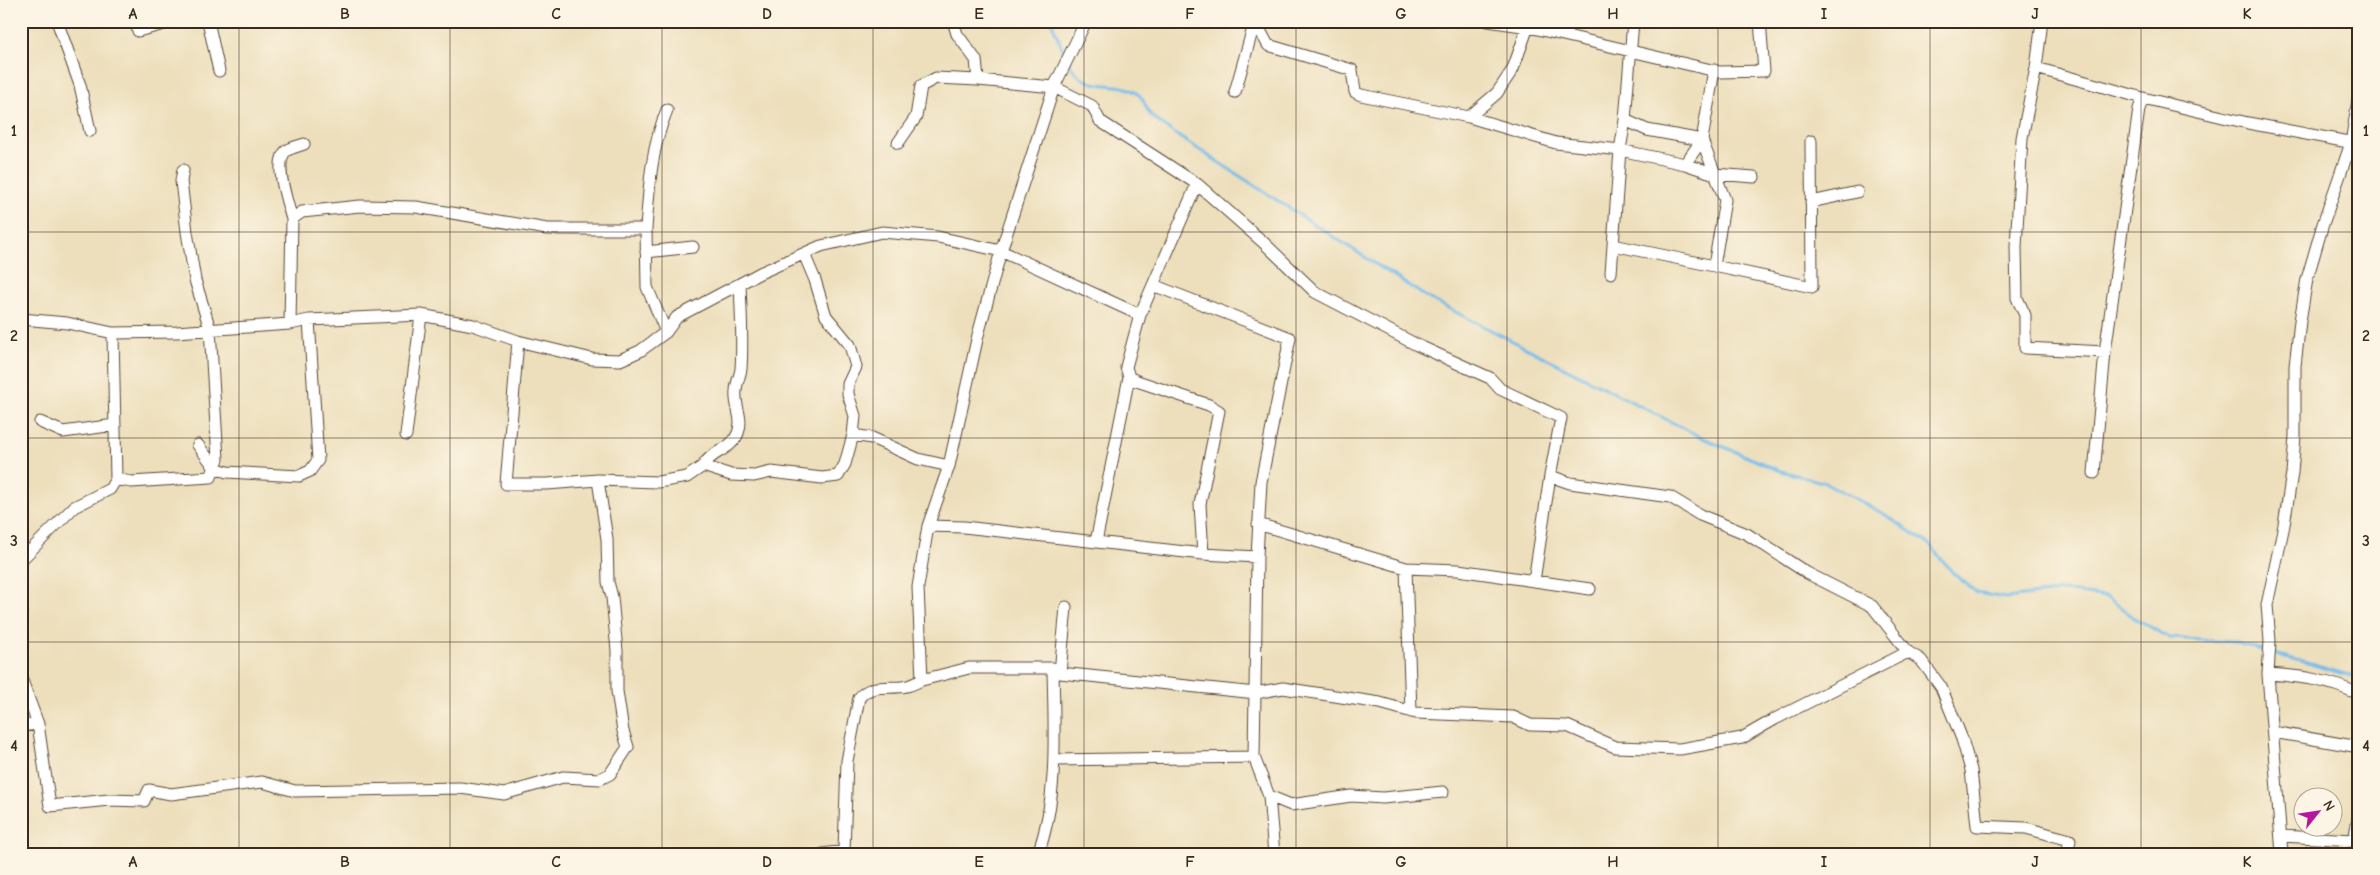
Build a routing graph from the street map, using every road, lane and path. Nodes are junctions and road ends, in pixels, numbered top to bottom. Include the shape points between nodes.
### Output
1 (57, 21) edge
2 (135, 21) edge
3 (176, 21) edge
4 (208, 21) edge
5 (953, 21) edge
6 (1086, 21) edge
7 (1255, 21) edge
8 (1488, 21) edge
9 (1633, 21) edge
10 (1760, 21) edge
11 (2042, 21) edge
12 (1530, 24) edge
13 (1630, 51) junction
14 (2036, 68) junction
15 (1714, 70) junction
16 (219, 71) dead end
17 (978, 80) junction
18 (1054, 87) junction
19 (1235, 92) dead end
20 (2359, 94) edge
21 (2144, 98) junction
22 (667, 110) dead end
23 (1469, 116) junction
24 (1625, 120) junction
25 (90, 131) dead end
26 (1702, 140) junction
27 (1811, 141) dead end
28 (898, 143) dead end
29 (304, 144) dead end
30 (2355, 144) edge
31 (1620, 150) junction
32 (1685, 164) junction
33 (183, 170) dead end
34 (1715, 174) junction
35 (1754, 177) dead end
36 (1197, 184) junction
37 (1857, 192) dead end
38 (1812, 202) junction
39 (292, 219) junction
40 (646, 229) junction
41 (1613, 245) junction
42 (694, 248) dead end
43 (1001, 251) junction
44 (646, 252) junction
45 (804, 254) junction
46 (1714, 266) junction
47 (1611, 273) dead end
48 (740, 284) junction
49 (1153, 285) junction
50 (421, 315) junction
51 (1140, 315) junction
52 (21, 318) edge
53 (309, 320) junction
54 (290, 324) junction
55 (210, 329) junction
56 (666, 332) junction
57 (113, 333) junction
58 (518, 341) junction
59 (2105, 352) junction
60 (1129, 377) junction
61 (40, 422) dead end
62 (115, 425) junction
63 (406, 435) dead end
64 (853, 435) junction
65 (198, 445) dead end
66 (704, 466) junction
67 (949, 466) junction
68 (214, 468) junction
69 (2094, 473) dead end
70 (1550, 476) junction
71 (116, 480) junction
72 (598, 480) junction
73 (1258, 524) junction
74 (928, 526) junction
75 (1096, 542) junction
76 (1203, 554) junction
77 (1257, 557) junction
78 (21, 560) edge
79 (1406, 568) junction
80 (1534, 581) junction
81 (1590, 589) dead end
82 (21, 607) edge
83 (1066, 607) dead end
84 (21, 614) edge
85 (1908, 652) junction
86 (1056, 671) junction
87 (2268, 674) junction
88 (21, 678) edge
89 (922, 680) junction
90 (1256, 693) junction
91 (2359, 694) edge
92 (1411, 712) junction
93 (38, 724) junction
94 (21, 726) edge
95 (2273, 732) junction
96 (2359, 747) edge
97 (1254, 757) junction
98 (1054, 760) junction
99 (1443, 792) dead end
100 (1269, 796) junction
101 (2359, 814) edge
102 (2282, 836) junction
103 (845, 852) edge
104 (823, 854) edge
105 (1038, 854) edge
106 (1274, 854) edge
107 (2067, 854) edge
108 (2282, 854) edge

1 - 25 street via 80,85
2 - 3 street via 138,31
4 - 16 street
5 - 17 street via 956,34 976,60
6 - 18 street
7 - 19 street
7 - 23 street via 1268,45 1352,70 1355,92 1361,95
8 - 12 street
9 - 13 street
10 - 15 street via 1764,71
11 - 14 street
12 - 13 street
12 - 23 street via 1513,69 1497,93
13 - 15 street
13 - 24 street
14 - 21 street
14 - 59 street via 2022,138 2016,246 2017,298 2025,315 2025,348
15 - 26 street
17 - 18 street
17 - 28 street via 936,78 921,86 916,117
18 - 36 street via 1092,106 1100,121
18 - 43 street
20 - 30 street
21 - 30 street
21 - 59 street via 2139,109
22 - 40 street via 658,130 649,180
23 - 31 street via 1556,143
24 - 26 street via 1646,130
24 - 31 street
26 - 32 street
26 - 34 street
27 - 38 street
29 - 39 street via 286,151 280,161
30 - 87 street via 2307,279 2300,321 2295,366 2292,473 2267,605
31 - 32 street
31 - 41 street
32 - 34 street
33 - 55 street via 180,181 195,280
34 - 35 street
34 - 46 street via 1725,200
36 - 49 street
36 - 70 street via 1315,292 1417,345 1490,378 1500,389 1561,418
37 - 38 street
38 - 46 street via 1812,287
39 - 40 street via 302,212 360,206 416,208 547,229
39 - 54 street
40 - 44 street
41 - 46 street
41 - 47 street
42 - 44 street
43 - 45 street via 938,236 882,232 821,246
43 - 51 street
43 - 67 street via 978,335
44 - 56 street via 647,287
45 - 48 street
45 - 64 street via 816,280 826,316 850,345 856,367 848,384 855,416
48 - 56 street via 677,317
48 - 66 street via 742,339 736,391 740,427 727,448 707,459
49 - 51 street
49 - 73 street via 1290,338 1261,482
50 - 53 street
50 - 58 street via 473,325
50 - 63 street
51 - 60 street via 1126,366
52 - 57 street
53 - 54 street
53 - 68 street via 318,460 310,471 299,476 227,472
54 - 55 street
55 - 57 street
55 - 68 street via 218,459
56 - 58 street via 640,351 620,360 592,359
57 - 62 street
58 - 72 street via 506,484
59 - 69 street
60 - 75 street
60 - 76 street via 1209,405 1219,412 1200,504
61 - 62 street via 63,432
62 - 71 street
64 - 66 street via 838,476 822,478 771,472 754,476 731,475
64 - 67 street via 872,438 918,459
65 - 68 street
66 - 72 street via 688,477 658,482
67 - 74 street
68 - 71 street via 210,477
70 - 80 street
70 - 85 street via 1570,483 1670,497 1700,515 1747,534 1807,573 1872,606
71 - 78 street via 110,489 74,507
72 - 93 street via 607,539 608,582 617,651 617,691 622,731 628,747 610,774 600,779 563,777 504,794 460,788 295,790 262,782 171,794 149,790 144,801 109,800 50,806
73 - 77 street
73 - 79 street
74 - 75 street
74 - 89 street via 918,587
75 - 76 street
76 - 77 street
77 - 90 street
79 - 80 street via 1458,570
79 - 92 street
80 - 81 street
82 - 84 street
83 - 86 street
85 - 92 street via 1742,738 1680,749 1614,747 1567,726 1530,724 1513,717
85 - 107 street via 1921,660 1941,687 1971,770 1977,826 2026,828 2070,840
86 - 89 street via 969,668
86 - 90 street
86 - 98 street
87 - 91 street via 2306,676
87 - 95 street
88 - 93 street
89 - 103 street via 906,686 865,690 859,698 847,761
90 - 92 street via 1283,688 1380,703
90 - 97 street
93 - 94 street
95 - 96 street
95 - 102 street
97 - 98 street
97 - 100 street
98 - 105 street via 1049,812
99 - 100 street via 1383,798 1351,796 1291,805
100 - 106 street
101 - 102 street via 2354,840
102 - 108 street
103 - 104 street

